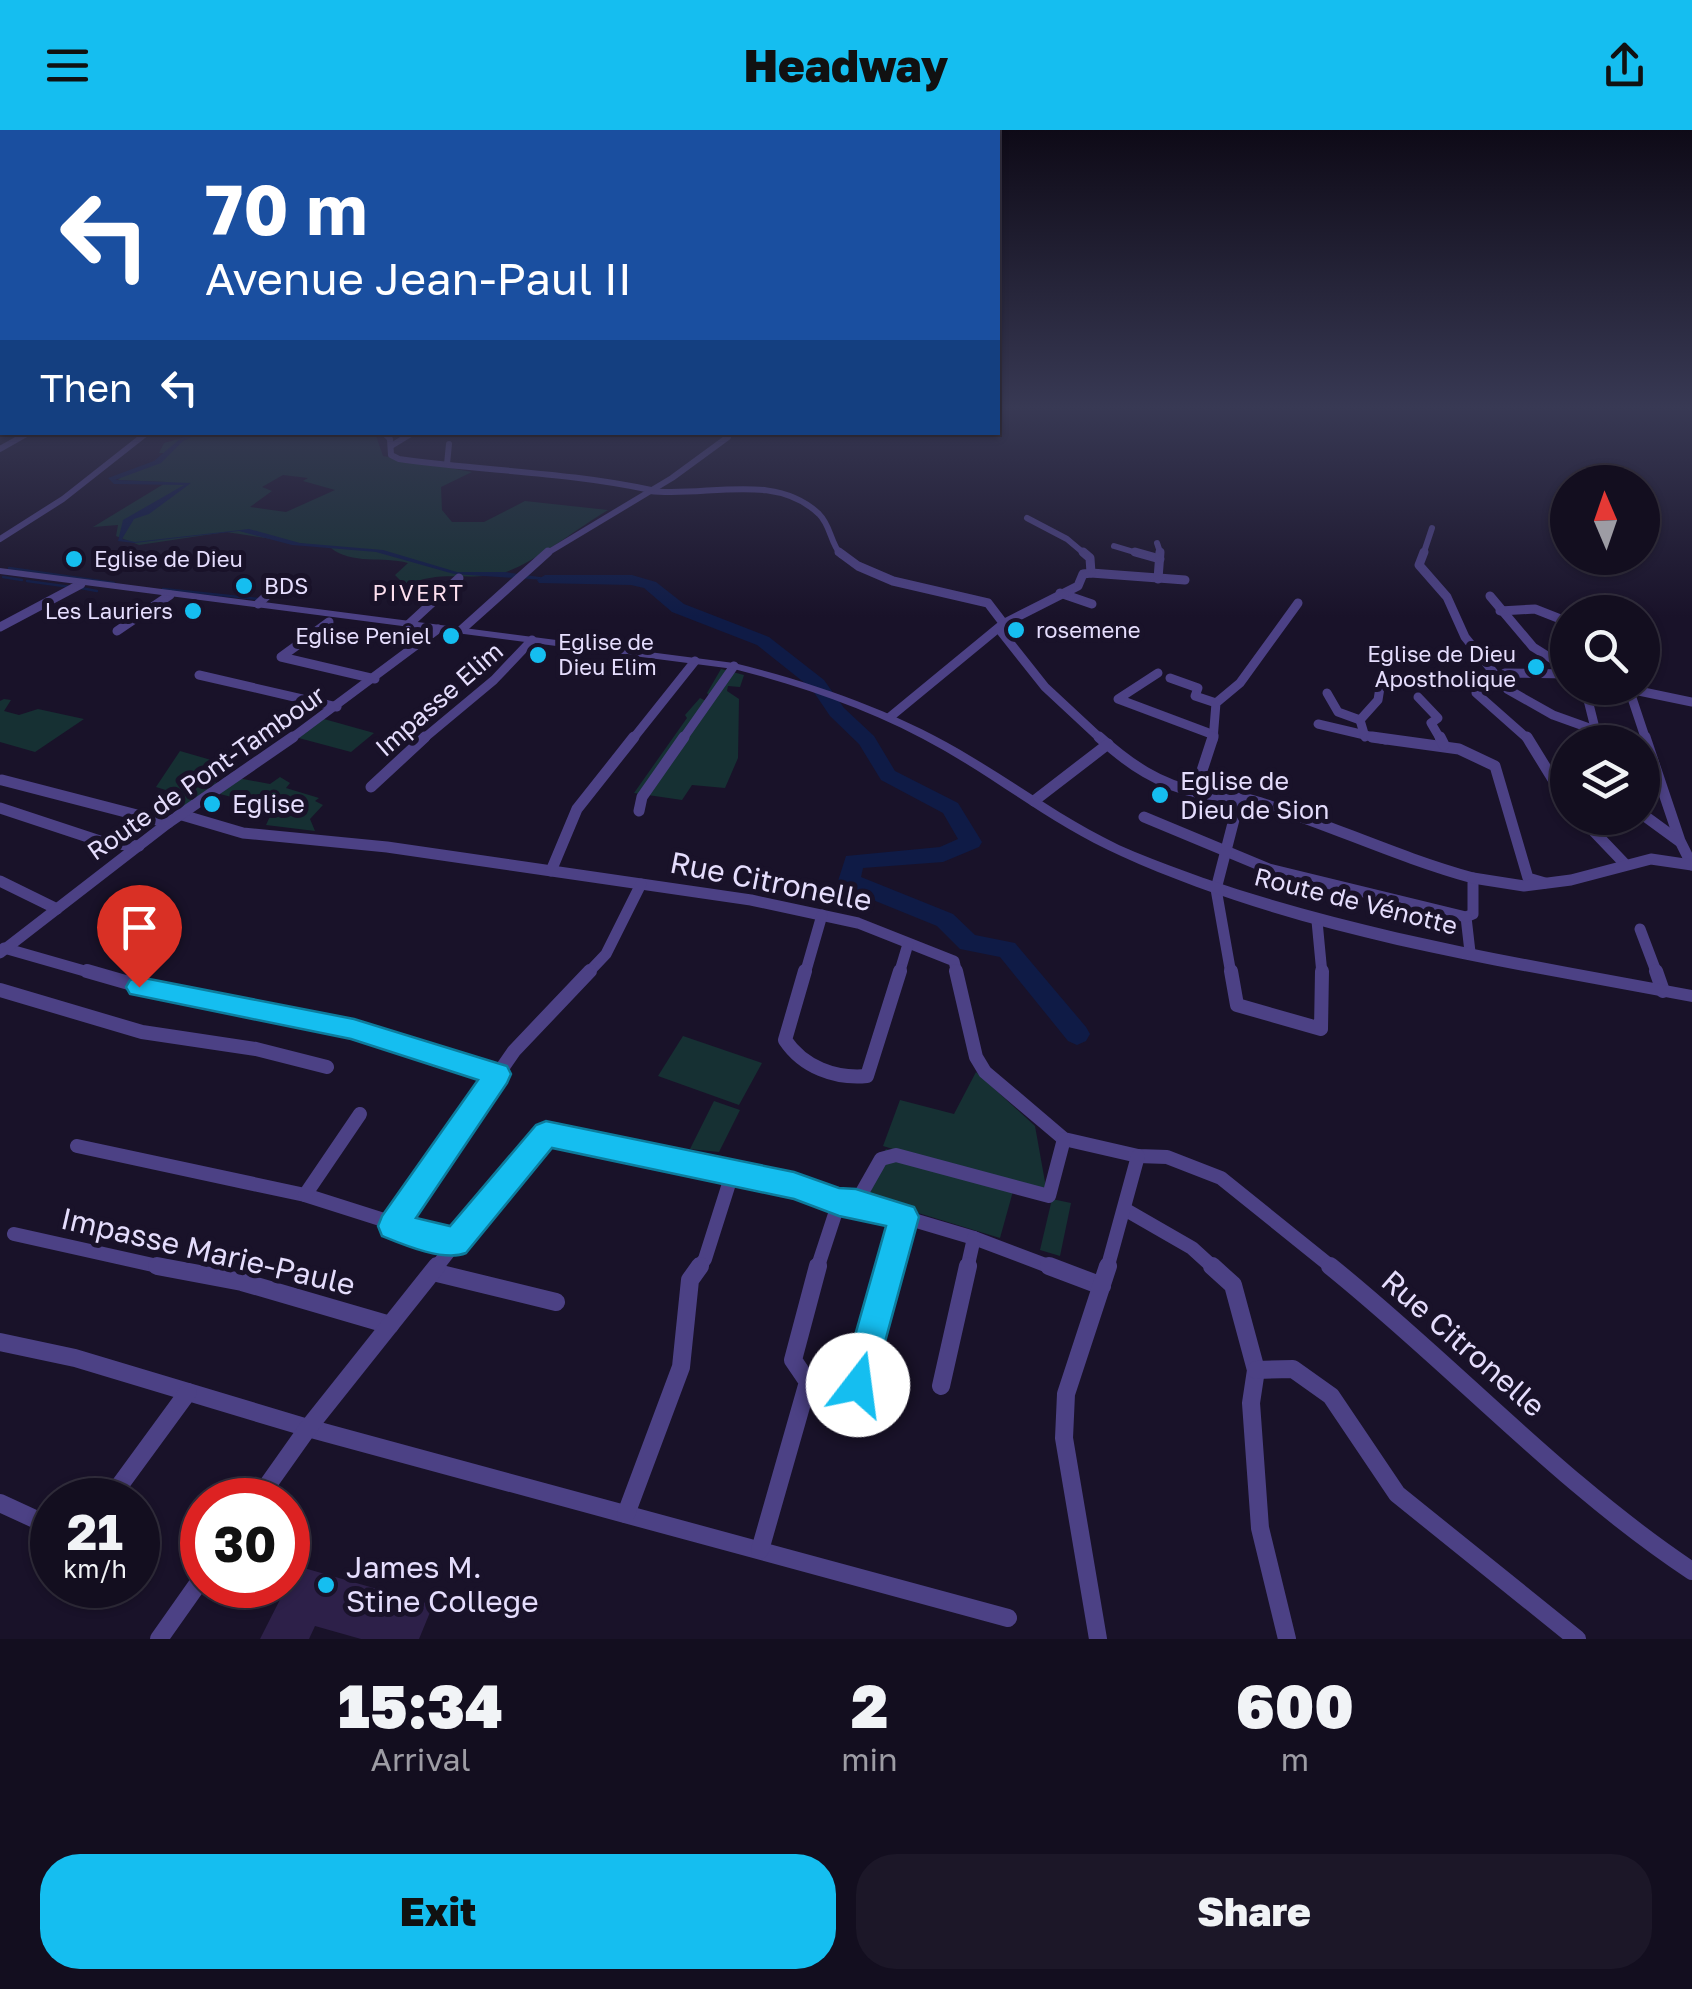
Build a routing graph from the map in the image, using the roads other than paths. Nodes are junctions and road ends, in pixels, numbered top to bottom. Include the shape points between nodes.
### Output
1 (92, 476) edge
2 (586, 476) edge
3 (674, 476) edge
4 (651, 490) junction
5 (1027, 518) dead end
6 (1432, 528) dead end
7 (0, 539) edge
8 (1157, 543) dead end
9 (1114, 546) dead end
10 (1160, 560) junction
11 (0, 571) edge
12 (1091, 573) junction
13 (458, 578) dead end
14 (1158, 579) junction
15 (1185, 580) dead end
16 (81, 584) junction
17 (276, 586) dead end
18 (1060, 593) junction
19 (170, 595) junction
20 (1490, 596) dead end
21 (258, 604) junction
22 (1092, 604) dead end
23 (1298, 604) dead end
24 (1500, 611) junction
25 (1550, 611) edge
26 (329, 622) dead end
27 (408, 624) junction
28 (1001, 626) junction
29 (0, 627) edge
30 (438, 628) junction
31 (117, 631) dead end
32 (460, 632) junction
33 (532, 640) junction
34 (1550, 659) edge
35 (695, 661) junction
36 (734, 666) junction
37 (1550, 672) edge
38 (1158, 673) dead end
39 (199, 675) dead end
40 (1382, 675) dead end
41 (1170, 678) dead end
42 (375, 679) junction
43 (1499, 680) junction
44 (1327, 693) dead end
45 (1660, 695) edge
46 (1418, 697) dead end
47 (1692, 702) edge
48 (1216, 703) junction
49 (1636, 705) edge
50 (338, 707) junction
51 (890, 717) junction
52 (1360, 720) junction
53 (1318, 724) dead end
54 (1582, 725) edge
55 (1214, 735) junction
56 (1364, 736) junction
57 (1108, 744) junction
58 (1444, 745) junction
59 (2, 780) edge
60 (1550, 783) edge
61 (371, 787) dead end
62 (1195, 792) junction
63 (1239, 800) junction
64 (1034, 801) junction
65 (0, 808) edge
66 (639, 811) dead end
67 (1144, 816) dead end
68 (175, 819) junction
69 (1660, 827) edge
70 (1597, 835) edge
71 (1680, 841) junction
72 (139, 846) junction
73 (1228, 853) junction
74 (1624, 863) junction
75 (1692, 865) edge
76 (551, 871) junction
77 (1473, 878) junction
78 (0, 880) edge
79 (1544, 883) junction
80 (641, 884) junction
81 (1216, 889) junction
82 (57, 909) junction
83 (822, 915) junction
84 (1466, 917) junction
85 (1317, 921) junction
86 (1640, 929) dead end
87 (908, 944) junction
88 (2, 950) edge
89 (1470, 952) junction
90 (0, 990) edge
91 (1663, 991) junction
92 (1692, 996) edge
93 (327, 1067) dead end
94 (498, 1074) junction
95 (360, 1114) dead end
96 (1064, 1139) junction
97 (78, 1146) dead end
98 (1138, 1156) junction
99 (732, 1171) junction
100 (305, 1195) junction
101 (848, 1202) junction
102 (1126, 1210) junction
103 (904, 1217) junction
104 (393, 1226) junction
105 (14, 1234) dead end
106 (974, 1238) junction
107 (456, 1242) junction
108 (433, 1272) junction
109 (1102, 1286) junction
110 (556, 1302) dead end
111 (390, 1325) junction
112 (0, 1342) edge
113 (1256, 1370) junction
114 (858, 1385) dead end
115 (941, 1386) dead end
116 (188, 1392) junction
117 (308, 1428) junction
118 (124, 1478) edge
119 (273, 1478) edge
120 (0, 1503) edge
121 (626, 1514) junction
122 (30, 1517) edge
123 (760, 1550) junction
124 (1692, 1572) edge
125 (181, 1608) edge
126 (1008, 1618) dead end
127 (159, 1639) edge
128 (1098, 1639) edge
129 (1287, 1639) edge
130 (1578, 1639) edge

1 - 7 street
2 - 4 street
3 - 4 street
4 - 28 street via 791,495 826,522 832,545 855,564 988,603
4 - 32 street via 525,568
5 - 12 street via 1090,558
6 - 43 street via 1419,566 1447,597 1465,637
8 - 10 street
9 - 10 street
10 - 14 street
11 - 16 street, Route de Vénotte
12 - 14 street
12 - 18 street
13 - 27 street
14 - 15 street
16 - 19 street, Route de Vénotte
16 - 29 street
17 - 21 street
18 - 22 street
18 - 28 street
19 - 21 street, Route de Vénotte
19 - 31 street
20 - 24 street
21 - 27 street, Route de Vénotte
23 - 48 street via 1251,669
24 - 25 street
24 - 34 street
26 - 42 street via 281,656
27 - 30 street, Route de Vénotte
28 - 51 street
28 - 57 street via 1045,686
30 - 32 street, Route de Vénotte
30 - 42 street, Route de Pont-Tambour
32 - 33 street, Route de Vénotte
33 - 35 street, Route de Vénotte
33 - 61 street, Impasse Elim via 496,682
35 - 36 street, Route de Vénotte
35 - 76 street via 577,809
36 - 51 street, Route de Vénotte
36 - 66 street via 642,797
37 - 43 street
38 - 55 street via 1118,699
39 - 50 street
40 - 52 street via 1377,706
41 - 48 street
42 - 50 street, Route de Pont-Tambour
43 - 54 street via 1527,702
43 - 60 street via 1478,688 1478,696 1526,736
44 - 52 street via 1338,712
45 - 47 street
46 - 58 street via 1438,718 1432,723
48 - 55 street
49 - 71 street
50 - 68 street, Route de Pont-Tambour
51 - 64 street, Route de Vénotte
52 - 56 street
53 - 56 street
55 - 62 street
56 - 58 street
57 - 62 street via 1157,780
57 - 64 street
58 - 79 street via 1495,766 1511,802 1528,878
59 - 68 street, Rue Citronelle
62 - 63 street
63 - 73 street
63 - 77 street via 1282,809 1405,859
64 - 81 street, Route de Vénotte via 1126,853
65 - 72 street
67 - 73 street
68 - 72 street, Route de Pont-Tambour
68 - 76 street, Rue Citronelle
69 - 71 street
70 - 74 street
71 - 75 street
72 - 82 street, Route de Pont-Tambour
73 - 81 street
73 - 84 street via 1269,870
74 - 75 street
74 - 79 street
76 - 80 street, Rue Citronelle
77 - 79 street
77 - 84 street via 1474,914
78 - 82 street
80 - 83 street, Rue Citronelle
80 - 94 street via 606,954
81 - 85 street, Route de Vénotte
81 - 85 street via 1237,1004 1321,1030
82 - 88 street, Route de Pont-Tambour
83 - 87 street, Rue Citronelle
83 - 87 street via 785,1040 790,1050 831,1074 866,1076
84 - 89 street
85 - 89 street, Route de Vénotte
86 - 91 street
87 - 96 street, Rue Citronelle via 954,961 985,1072
88 - 94 street via 174,996 354,1029
89 - 91 street, Route de Vénotte
90 - 93 street via 142,1032
91 - 92 street, Route de Vénotte
94 - 104 street
95 - 100 street
96 - 98 street, Rue Citronelle
96 - 101 street via 1050,1196 896,1155 880,1159
97 - 100 street
98 - 102 street
98 - 124 street, Rue Citronelle via 1167,1157 1220,1178 1411,1331 1630,1530
99 - 101 street
99 - 107 street via 546,1134
99 - 121 street via 705,1259 690,1280 682,1367
100 - 104 street
101 - 103 street
101 - 123 street via 796,1345 793,1360 808,1382
102 - 109 street
102 - 113 street via 1192,1248 1233,1285
103 - 106 street
103 - 114 street
104 - 107 street
105 - 111 street, Impasse Marie-Paule via 242,1282
106 - 109 street
106 - 115 street
107 - 108 street
108 - 110 street
108 - 111 street
109 - 128 street via 1066,1394 1064,1438
111 - 117 street
112 - 116 street
113 - 129 street via 1251,1403 1260,1528
113 - 130 street via 1293,1369 1331,1396 1397,1494
116 - 117 street
116 - 118 street
117 - 119 street
117 - 121 street
120 - 122 street
121 - 123 street
123 - 126 street
125 - 127 street

